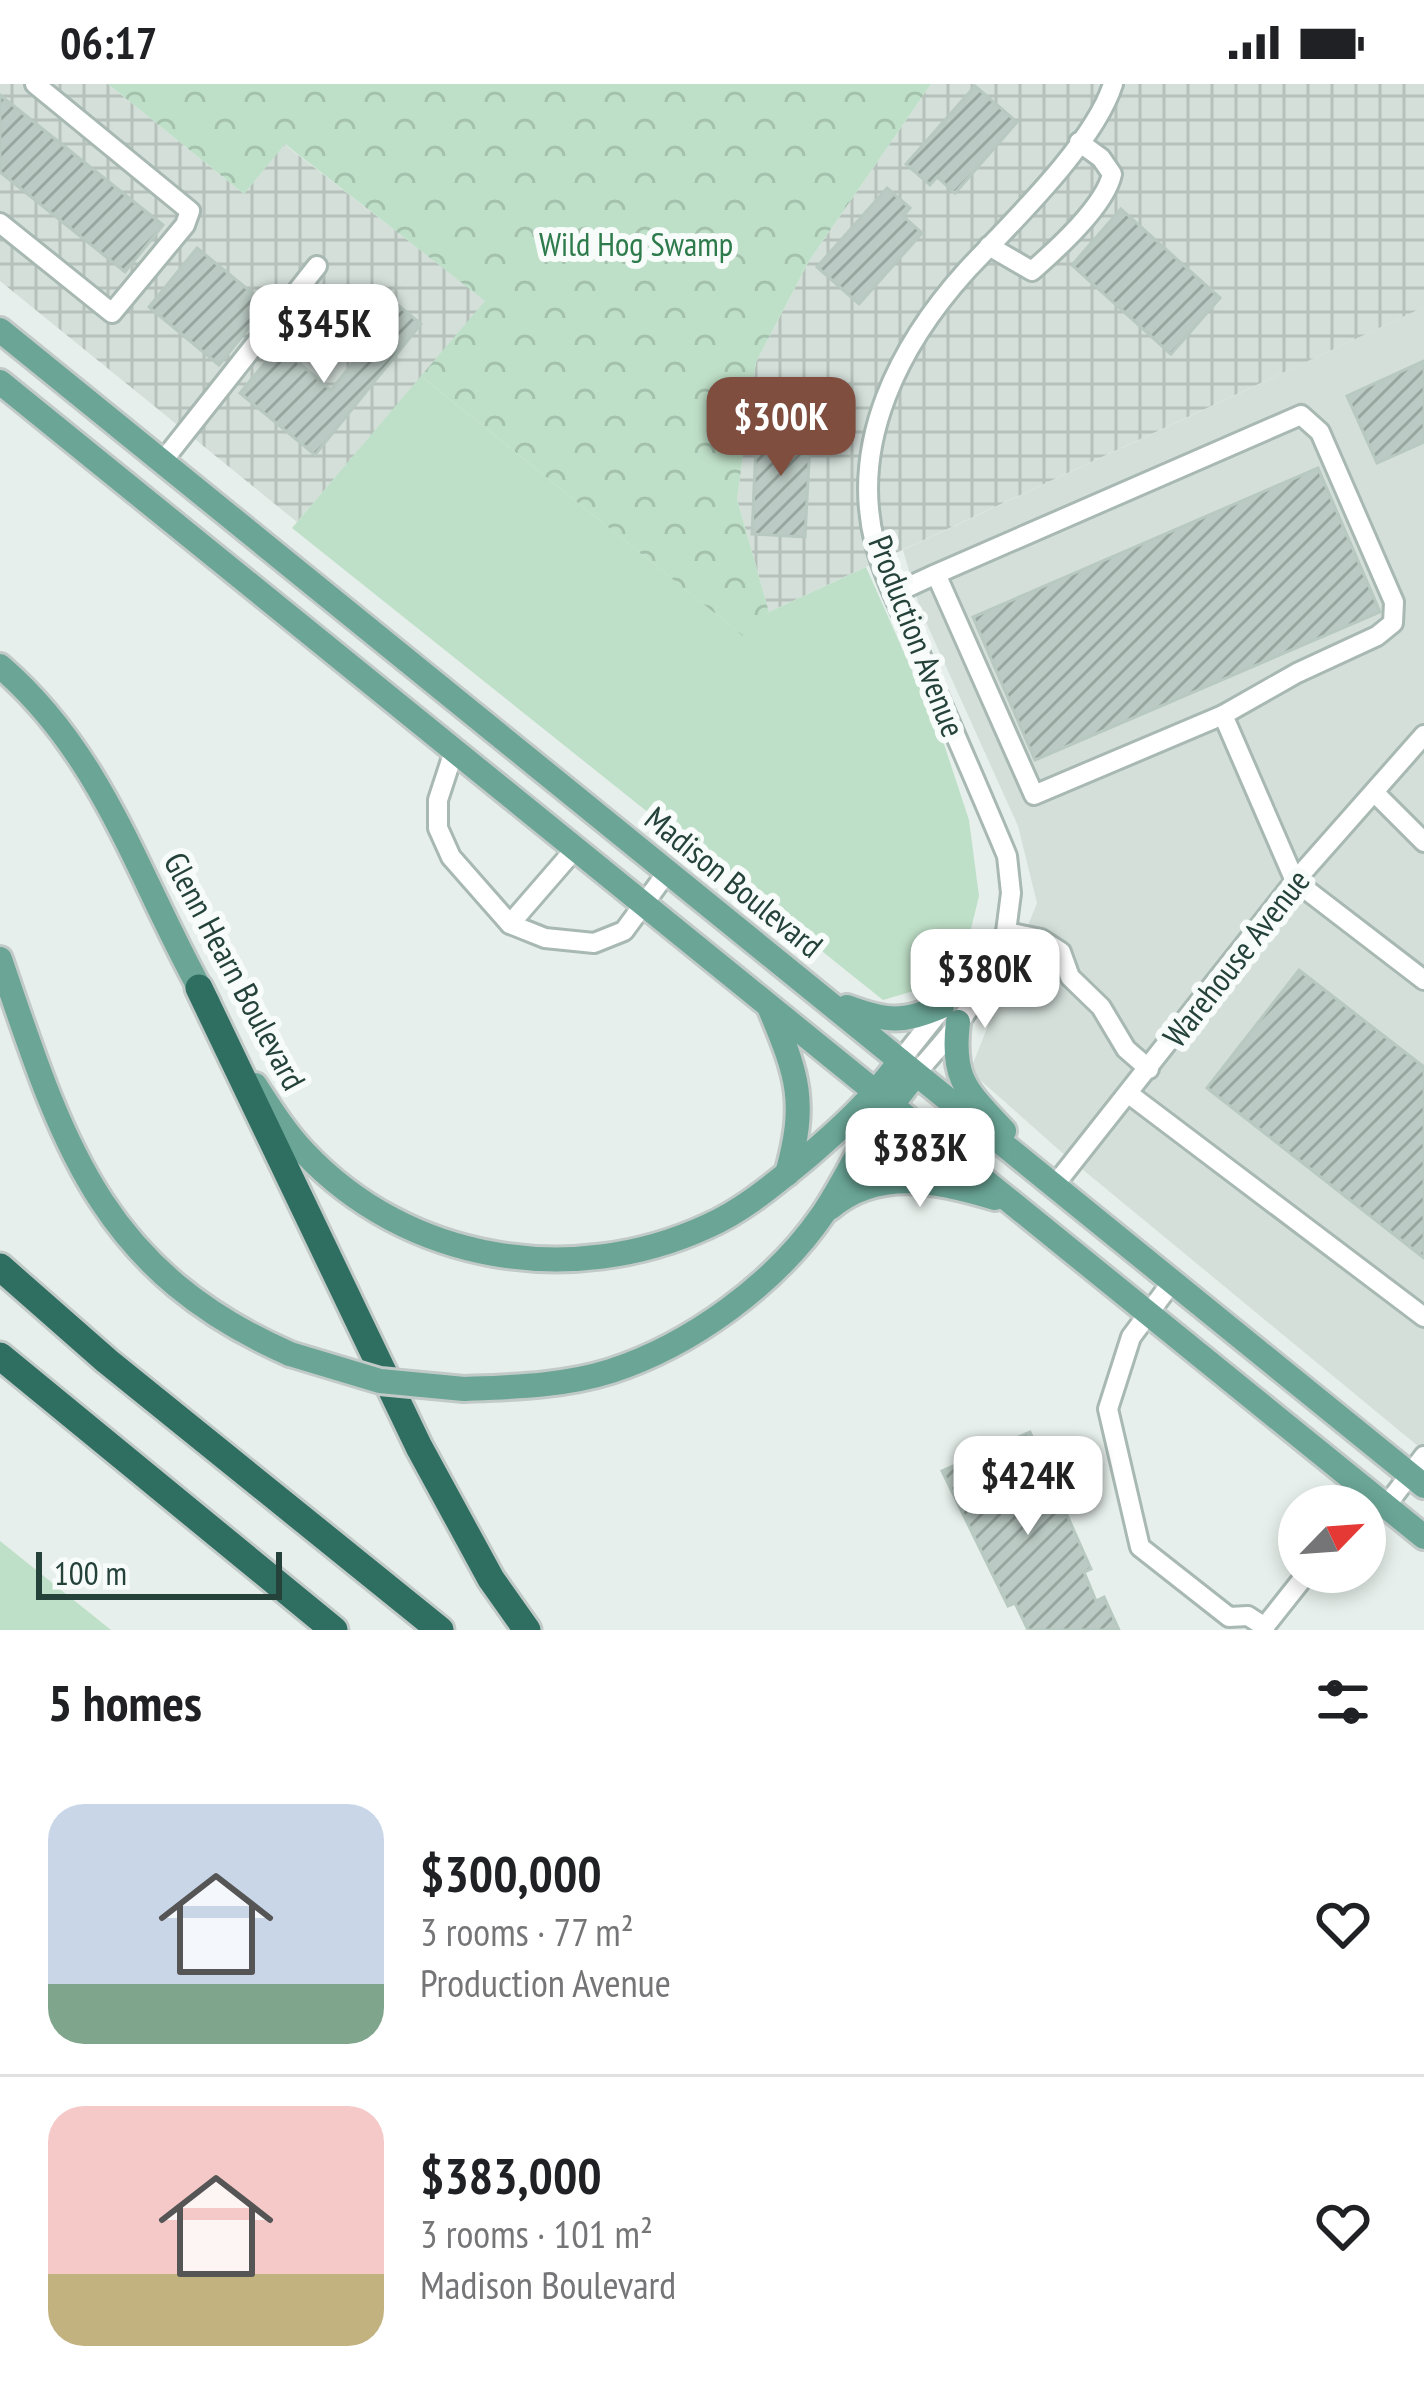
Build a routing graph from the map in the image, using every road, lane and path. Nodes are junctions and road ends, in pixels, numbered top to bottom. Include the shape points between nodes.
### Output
1 (35, 84) edge
2 (1113, 84) edge
3 (1079, 142) junction
4 (0, 223) edge
5 (989, 246) junction
6 (316, 266) dead end
7 (0, 330) edge
8 (0, 382) edge
9 (162, 462) junction
10 (936, 574) junction
11 (895, 593) junction
12 (0, 666) edge
13 (1223, 715) junction
14 (1424, 735) edge
15 (454, 751) junction
16 (1376, 793) junction
17 (1424, 842) edge
18 (574, 849) junction
19 (668, 871) junction
20 (1295, 881) junction
21 (644, 905) junction
22 (510, 924) junction
23 (1006, 932) junction
24 (0, 959) edge
25 (1424, 980) edge
26 (199, 988) junction
27 (827, 1000) junction
28 (769, 1006) junction
29 (950, 1014) junction
30 (907, 1068) junction
31 (1149, 1069) junction
32 (1129, 1094) junction
33 (884, 1100) junction
34 (787, 1174) junction
35 (1054, 1186) junction
36 (1011, 1203) junction
37 (824, 1214) junction
38 (0, 1267) edge
39 (1172, 1282) junction
40 (1147, 1313) junction
41 (1424, 1317) edge
42 (0, 1356) edge
43 (0, 1378) edge
44 (55, 1405) junction
45 (1419, 1472) edge
46 (1352, 1485) edge
47 (1386, 1493) edge
48 (1386, 1511) edge
49 (1424, 1537) edge
50 (1291, 1593) edge
51 (1263, 1628) edge
52 (334, 1630) edge
53 (440, 1630) edge
54 (526, 1630) edge

1 - 4 street via 190,211 112,313
2 - 3 street, Production Avenue
3 - 5 street, Production Avenue
3 - 5 street via 1112,174 1064,241 1032,271
5 - 11 street, Production Avenue via 913,340 878,415 868,478 875,543
6 - 9 street
7 - 9 main road, Madison Boulevard
8 - 15 main road
9 - 19 main road, Madison Boulevard
10 - 11 street
10 - 13 street via 1034,795
10 - 13 street via 1301,415 1320,432 1394,602 1394,623
11 - 23 street, Production Avenue via 1007,856
12 - 26 main road, Glenn Hearn Boulevard via 40,704 95,779
13 - 20 street
14 - 16 street, Warehouse Avenue
15 - 18 main road
15 - 22 street via 438,828 451,857
16 - 17 street
16 - 20 street, Warehouse Avenue
18 - 21 main road
18 - 22 street
19 - 21 street
19 - 27 main road, Madison Boulevard
20 - 25 street
20 - 31 street, Warehouse Avenue
21 - 22 street via 624,931 594,943
21 - 28 main road
23 - 29 street via 986,963 987,977
23 - 31 street via 1060,952 1070,977
24 - 37 main road, Glenn Hearn Boulevard, bridge via 58,1128 112,1219 206,1309 290,1354 380,1381 464,1389 608,1372 666,1347 763,1279
26 - 34 main road, Glenn Hearn Boulevard via 302,1151 361,1201 466,1250 546,1260 626,1254 706,1227
26 - 54 highway via 419,1447
27 - 29 main road via 878,1018
27 - 30 main road, Madison Boulevard
28 - 33 main road
28 - 34 main road via 799,1096
29 - 30 street
29 - 35 main road via 966,1090
30 - 33 main road, Glenn Hearn Boulevard
30 - 35 main road, Madison Boulevard
31 - 32 street, Warehouse Avenue
32 - 35 street, Warehouse Avenue
32 - 41 street
33 - 34 main road, Glenn Hearn Boulevard
33 - 36 main road
33 - 37 main road, Glenn Hearn Boulevard
35 - 39 main road, Madison Boulevard
36 - 37 main road via 926,1180 849,1192
36 - 40 main road
38 - 53 highway
39 - 40 street
39 - 45 main road, Madison Boulevard
40 - 46 main road
40 - 51 street via 1108,1409 1140,1547 1229,1617 1248,1616
42 - 44 highway
43 - 44 highway
44 - 52 highway
45 - 47 street
48 - 49 main road
50 - 51 street

